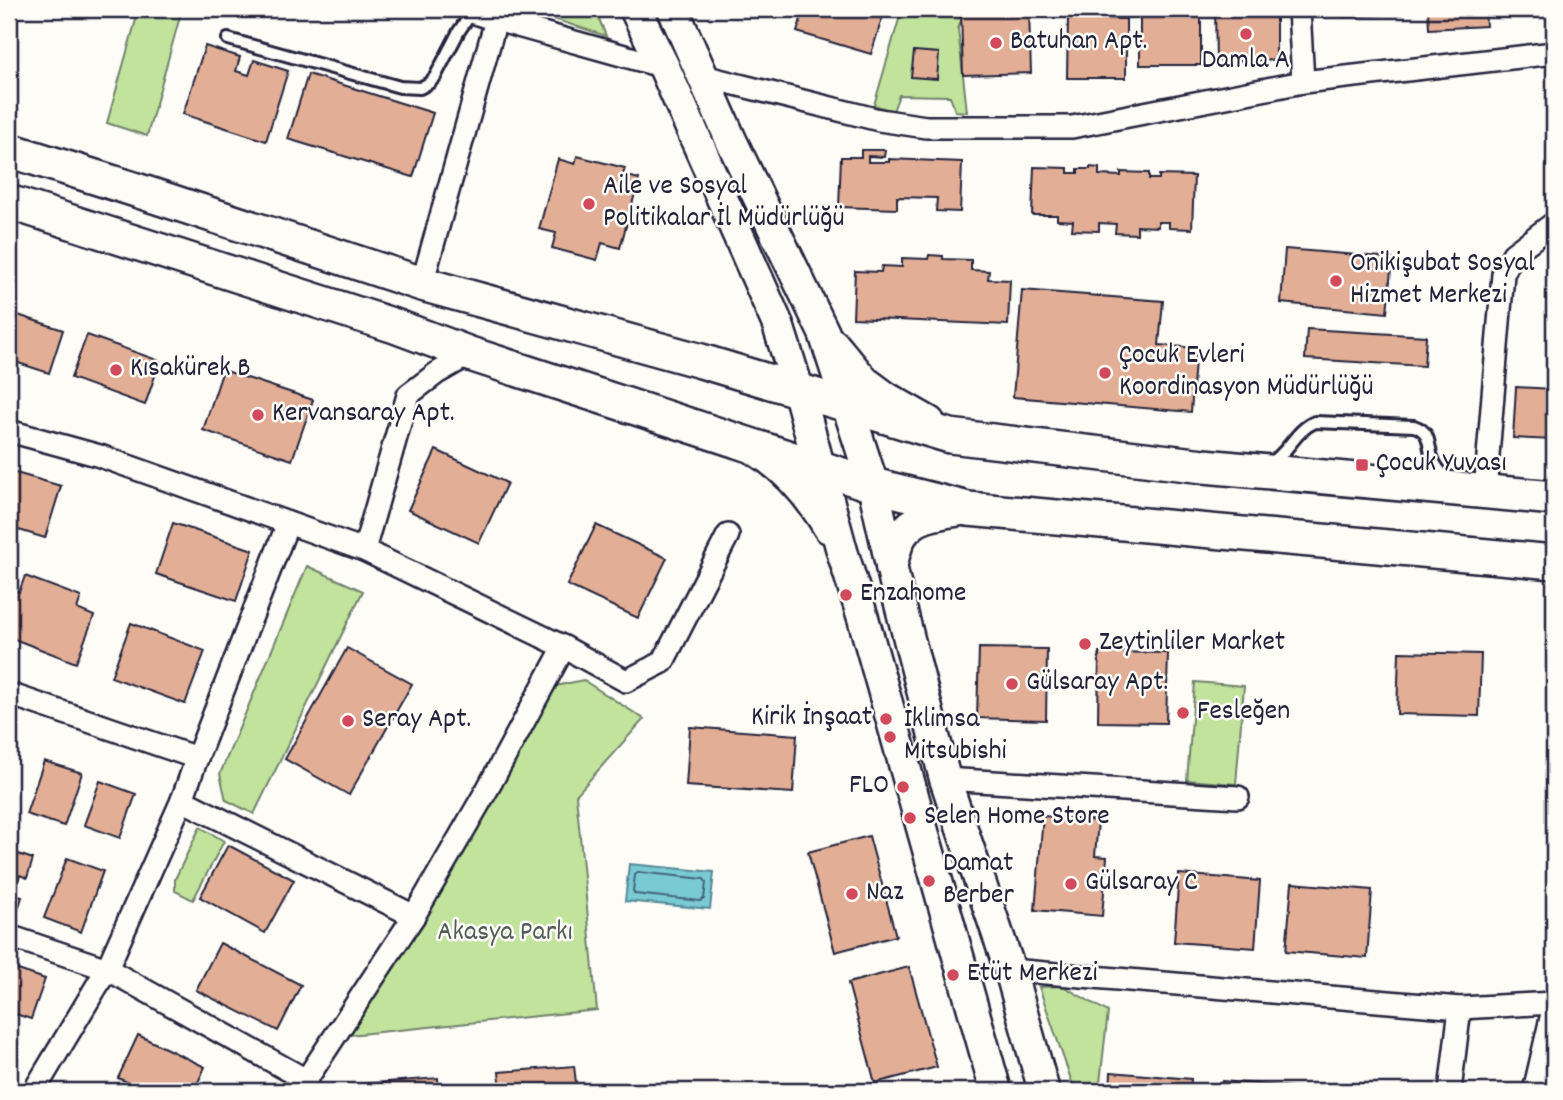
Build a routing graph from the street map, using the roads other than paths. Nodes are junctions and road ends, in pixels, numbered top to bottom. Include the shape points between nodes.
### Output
1 (635, 9) edge
2 (673, 9) edge
3 (1299, 9) edge
4 (472, 12) joint
5 (496, 20) junction
6 (228, 39) dead end
7 (1554, 53) edge
8 (664, 67) junction
9 (703, 76) junction
10 (1303, 82) junction
11 (9, 150) edge
12 (9, 202) edge
13 (1554, 223) edge
14 (422, 284) junction
15 (778, 325) junction
16 (824, 333) junction
17 (470, 355) junction
18 (738, 373) junction
19 (799, 392) junction
20 (847, 406) junction
21 (9, 431) edge
22 (730, 439) junction
23 (971, 439) junction
24 (820, 467) junction
25 (1247, 470) junction
26 (873, 485) junction
27 (1474, 491) junction
28 (1554, 498) edge
29 (968, 509) junction
30 (288, 523) junction
31 (728, 534) dead end
32 (364, 550) junction
33 (842, 551) junction
34 (1554, 562) edge
35 (891, 568) junction
36 (565, 647) junction
37 (9, 694) edge
38 (197, 758) junction
39 (945, 779) junction
40 (1238, 797) dead end
41 (182, 800) junction
42 (414, 916) junction
43 (9, 936) edge
44 (107, 969) junction
45 (1010, 970) junction
46 (1554, 1004) edge
47 (1460, 1009) junction
48 (303, 1086) edge
49 (34, 1091) edge
50 (996, 1091) edge
51 (1044, 1091) edge
52 (1450, 1091) edge
53 (1534, 1091) edge

1 - 8 street
2 - 9 street
3 - 10 street
4 - 5 street
4 - 6 lane via 435,77 420,88 400,87
5 - 8 street
5 - 14 street
7 - 10 street
8 - 15 street
9 - 10 street via 878,120 926,127 1072,127
9 - 16 street
11 - 14 main road
12 - 17 main road via 395,326
13 - 27 street via 1513,254 1503,274
14 - 18 main road
15 - 18 street via 778,340 768,360 750,372
15 - 19 street
16 - 20 street
16 - 23 street via 873,389 932,424
17 - 22 main road
17 - 32 street via 408,396
18 - 19 main road
19 - 20 main road
19 - 24 street
20 - 23 main road
20 - 26 street
21 - 30 street via 100,456
22 - 24 main road
22 - 33 street via 773,461 800,485
23 - 25 main road
24 - 26 main road
24 - 33 street
25 - 27 main road
25 - 27 lane via 1276,460 1315,422 1414,426 1426,433 1432,457 1447,480
26 - 29 main road
26 - 35 street
27 - 28 main road
29 - 34 main road
29 - 35 street via 912,523 901,536
30 - 32 street
30 - 38 street
31 - 36 street via 663,662 626,681
32 - 36 street
33 - 50 street
35 - 39 street
36 - 42 street
37 - 38 street
38 - 41 street
39 - 40 street
39 - 45 street
41 - 42 street
41 - 44 street
42 - 48 street
43 - 44 street
44 - 48 street
44 - 49 street
45 - 47 street
45 - 51 street
46 - 47 street
46 - 53 street
47 - 52 street

